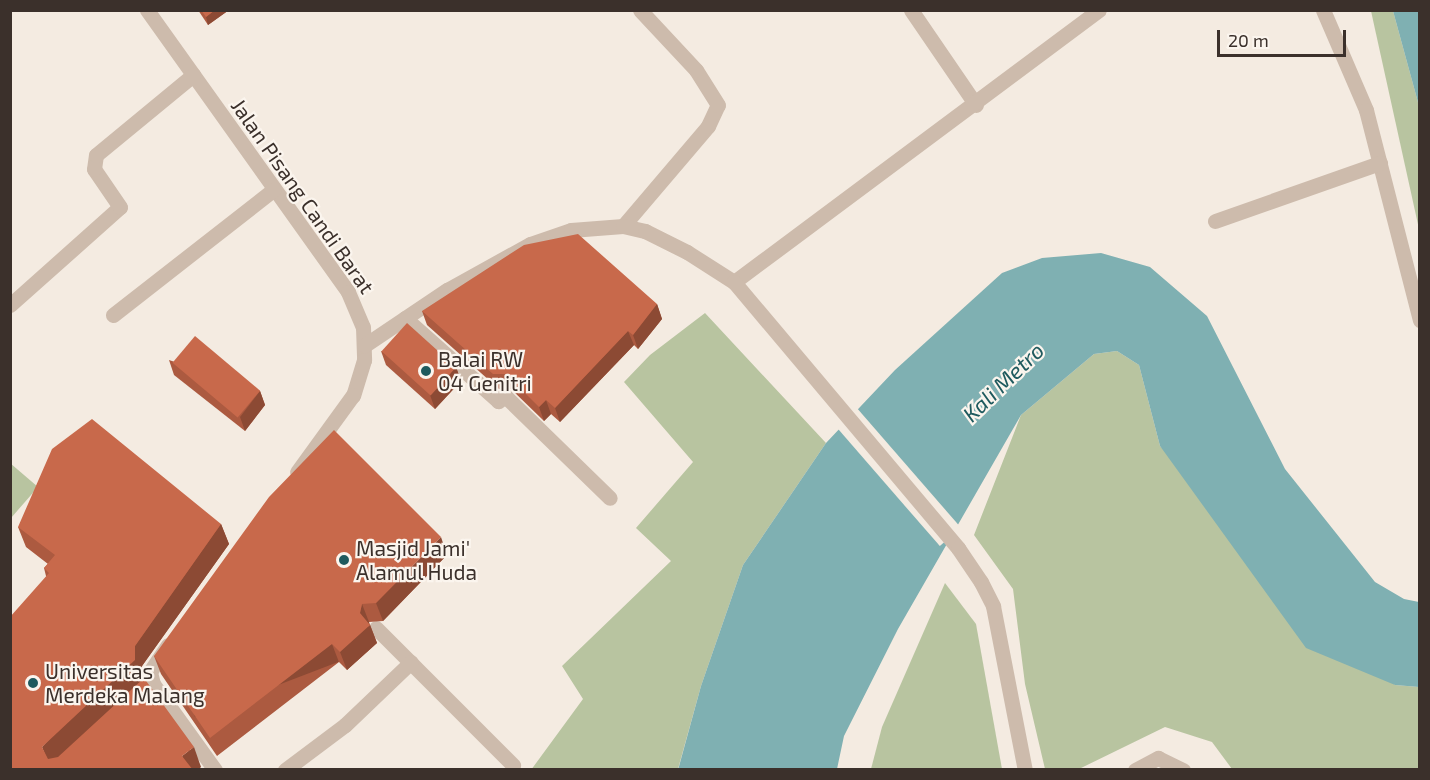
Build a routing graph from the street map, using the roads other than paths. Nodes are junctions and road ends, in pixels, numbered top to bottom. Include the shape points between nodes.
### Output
1 (147, 10) edge
2 (640, 10) edge
3 (911, 10) edge
4 (1099, 10) edge
5 (1323, 10) edge
6 (193, 75) junction
7 (976, 105) junction
8 (1380, 163) junction
9 (274, 189) junction
10 (1215, 221) dead end
11 (623, 226) junction
12 (734, 282) junction
13 (10, 305) edge
14 (113, 315) dead end
15 (405, 318) junction
16 (1419, 320) edge
17 (365, 345) junction
18 (286, 486) edge
19 (610, 498) dead end
20 (376, 627) edge
21 (175, 635) edge
22 (411, 662) junction
23 (153, 684) junction
24 (136, 697) edge
25 (513, 765) dead end
26 (215, 770) edge
27 (285, 770) edge
28 (1025, 770) edge
29 (1135, 770) edge
30 (1183, 770) edge

1 - 6 street, Jalan Pisang Candi Barat
2 - 11 street via 696,70 718,105 708,126
3 - 7 street
4 - 7 street
5 - 8 street via 1366,110
6 - 9 street, Jalan Pisang Candi Barat
6 - 13 street via 96,155 94,169 120,207
7 - 12 street
8 - 10 street
8 - 16 street
9 - 14 street
9 - 17 street, Jalan Pisang Candi Barat via 348,292 363,327
11 - 12 street via 667,240
11 - 15 street via 571,230 530,244
12 - 28 street via 958,548 993,606
15 - 17 street
15 - 19 street via 498,401 505,396
17 - 18 street, Jalan Pisang Candi Barat via 353,395
20 - 22 street
21 - 23 street via 153,666
22 - 25 street
22 - 27 street via 345,725
23 - 24 street
23 - 26 street
29 - 30 street via 1158,758

